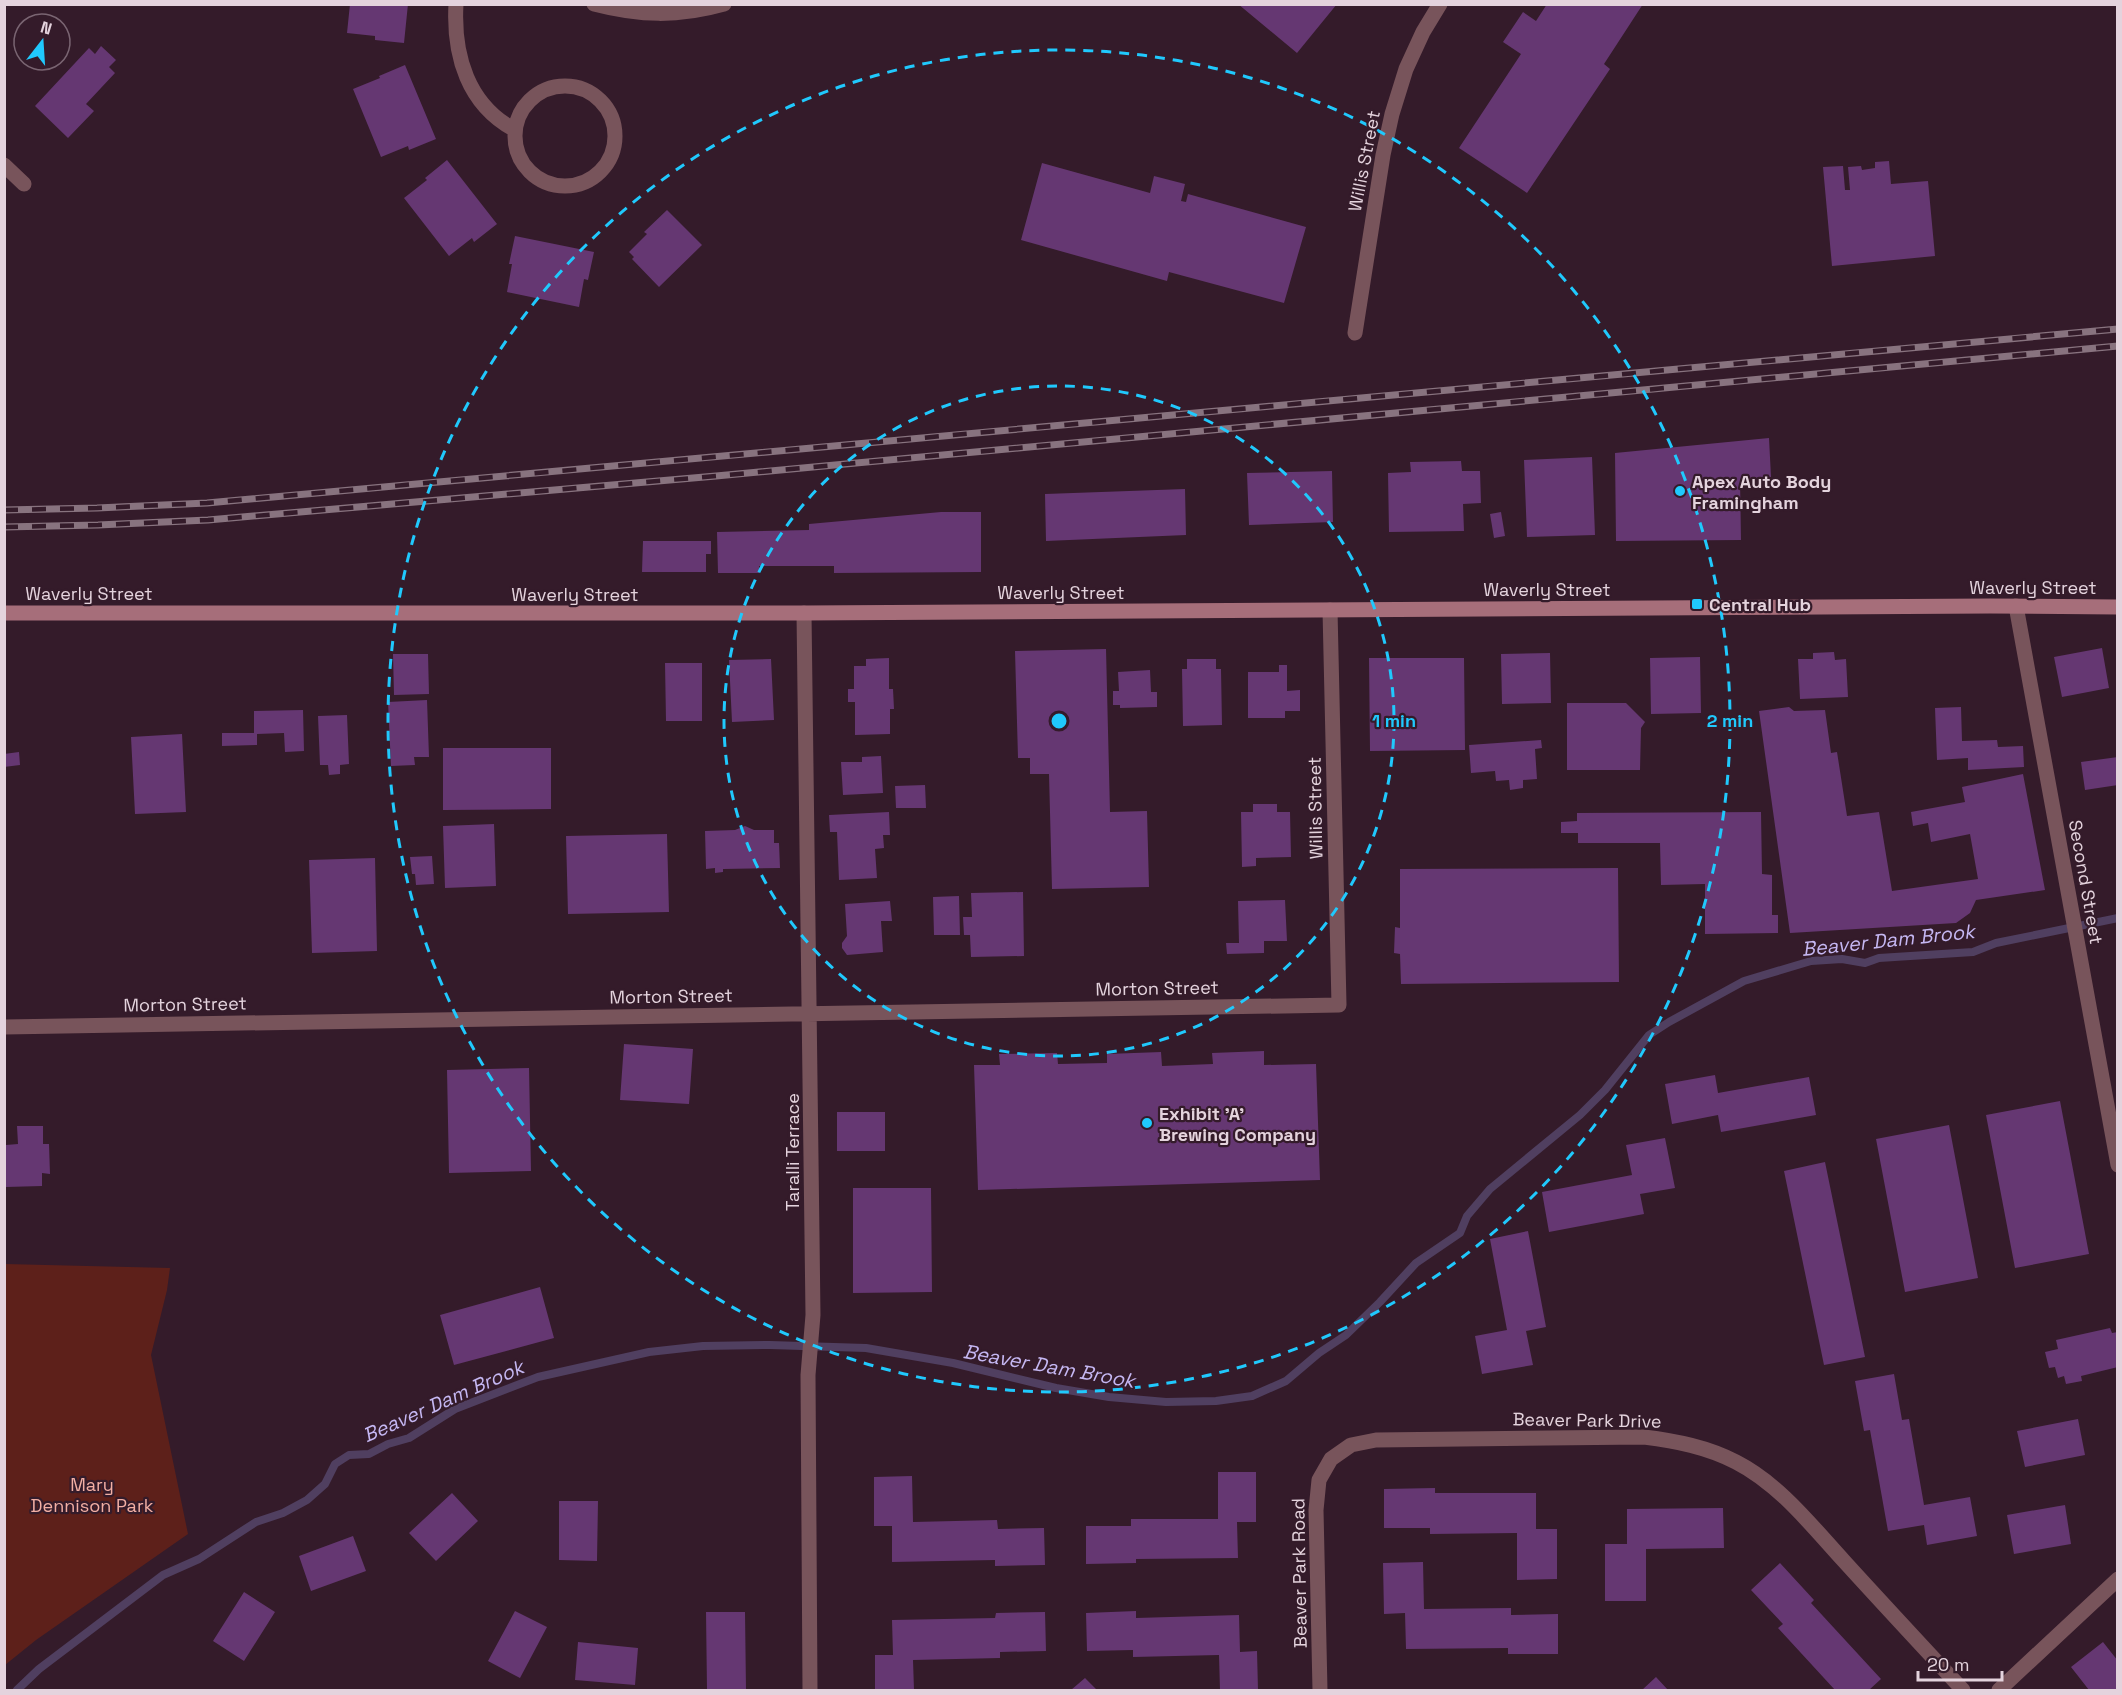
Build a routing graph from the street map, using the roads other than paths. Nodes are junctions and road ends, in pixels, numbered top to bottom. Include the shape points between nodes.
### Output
1 (456, 4) edge
2 (594, 4) edge
3 (724, 4) edge
4 (1440, 4) edge
5 (515, 130) junction
6 (4, 165) edge
7 (24, 184) dead end
8 (1355, 333) dead end
9 (2016, 606) junction
10 (2118, 607) edge
11 (1330, 610) junction
12 (4, 613) edge
13 (804, 613) junction
14 (1339, 1005) joint
15 (810, 1014) junction
16 (4, 1027) edge
17 (2118, 1165) edge
18 (1331, 1459) joint
19 (2118, 1579) edge
20 (810, 1690) edge
21 (1320, 1690) edge
22 (1963, 1690) edge
23 (1999, 1690) edge

1 - 5 street via 460,53 475,95 487,111
2 - 3 street via 650,15 678,14
4 - 8 street, Willis Street via 1414,51 1392,114
5 - 5 street via 522,161 533,174 548,183 565,186 597,175 609,162 615,146 616,129 610,112 588,90 572,86 556,86 528,101
6 - 7 street
9 - 10 main road, Waverly Street
9 - 11 main road, Waverly Street
9 - 17 street, Second Street
11 - 13 main road, Waverly Street
11 - 14 street, Willis Street
12 - 13 main road, Waverly Street
13 - 15 street, Taralli Terrace
14 - 15 street, Morton Street
15 - 16 street, Morton Street
15 - 20 street, Taralli Terrace
18 - 21 street, Beaver Park Road via 1319,1480 1316,1510
18 - 22 street, Beaver Park Drive via 1351,1445 1376,1440 1644,1437 1709,1450 1763,1479
19 - 23 street

